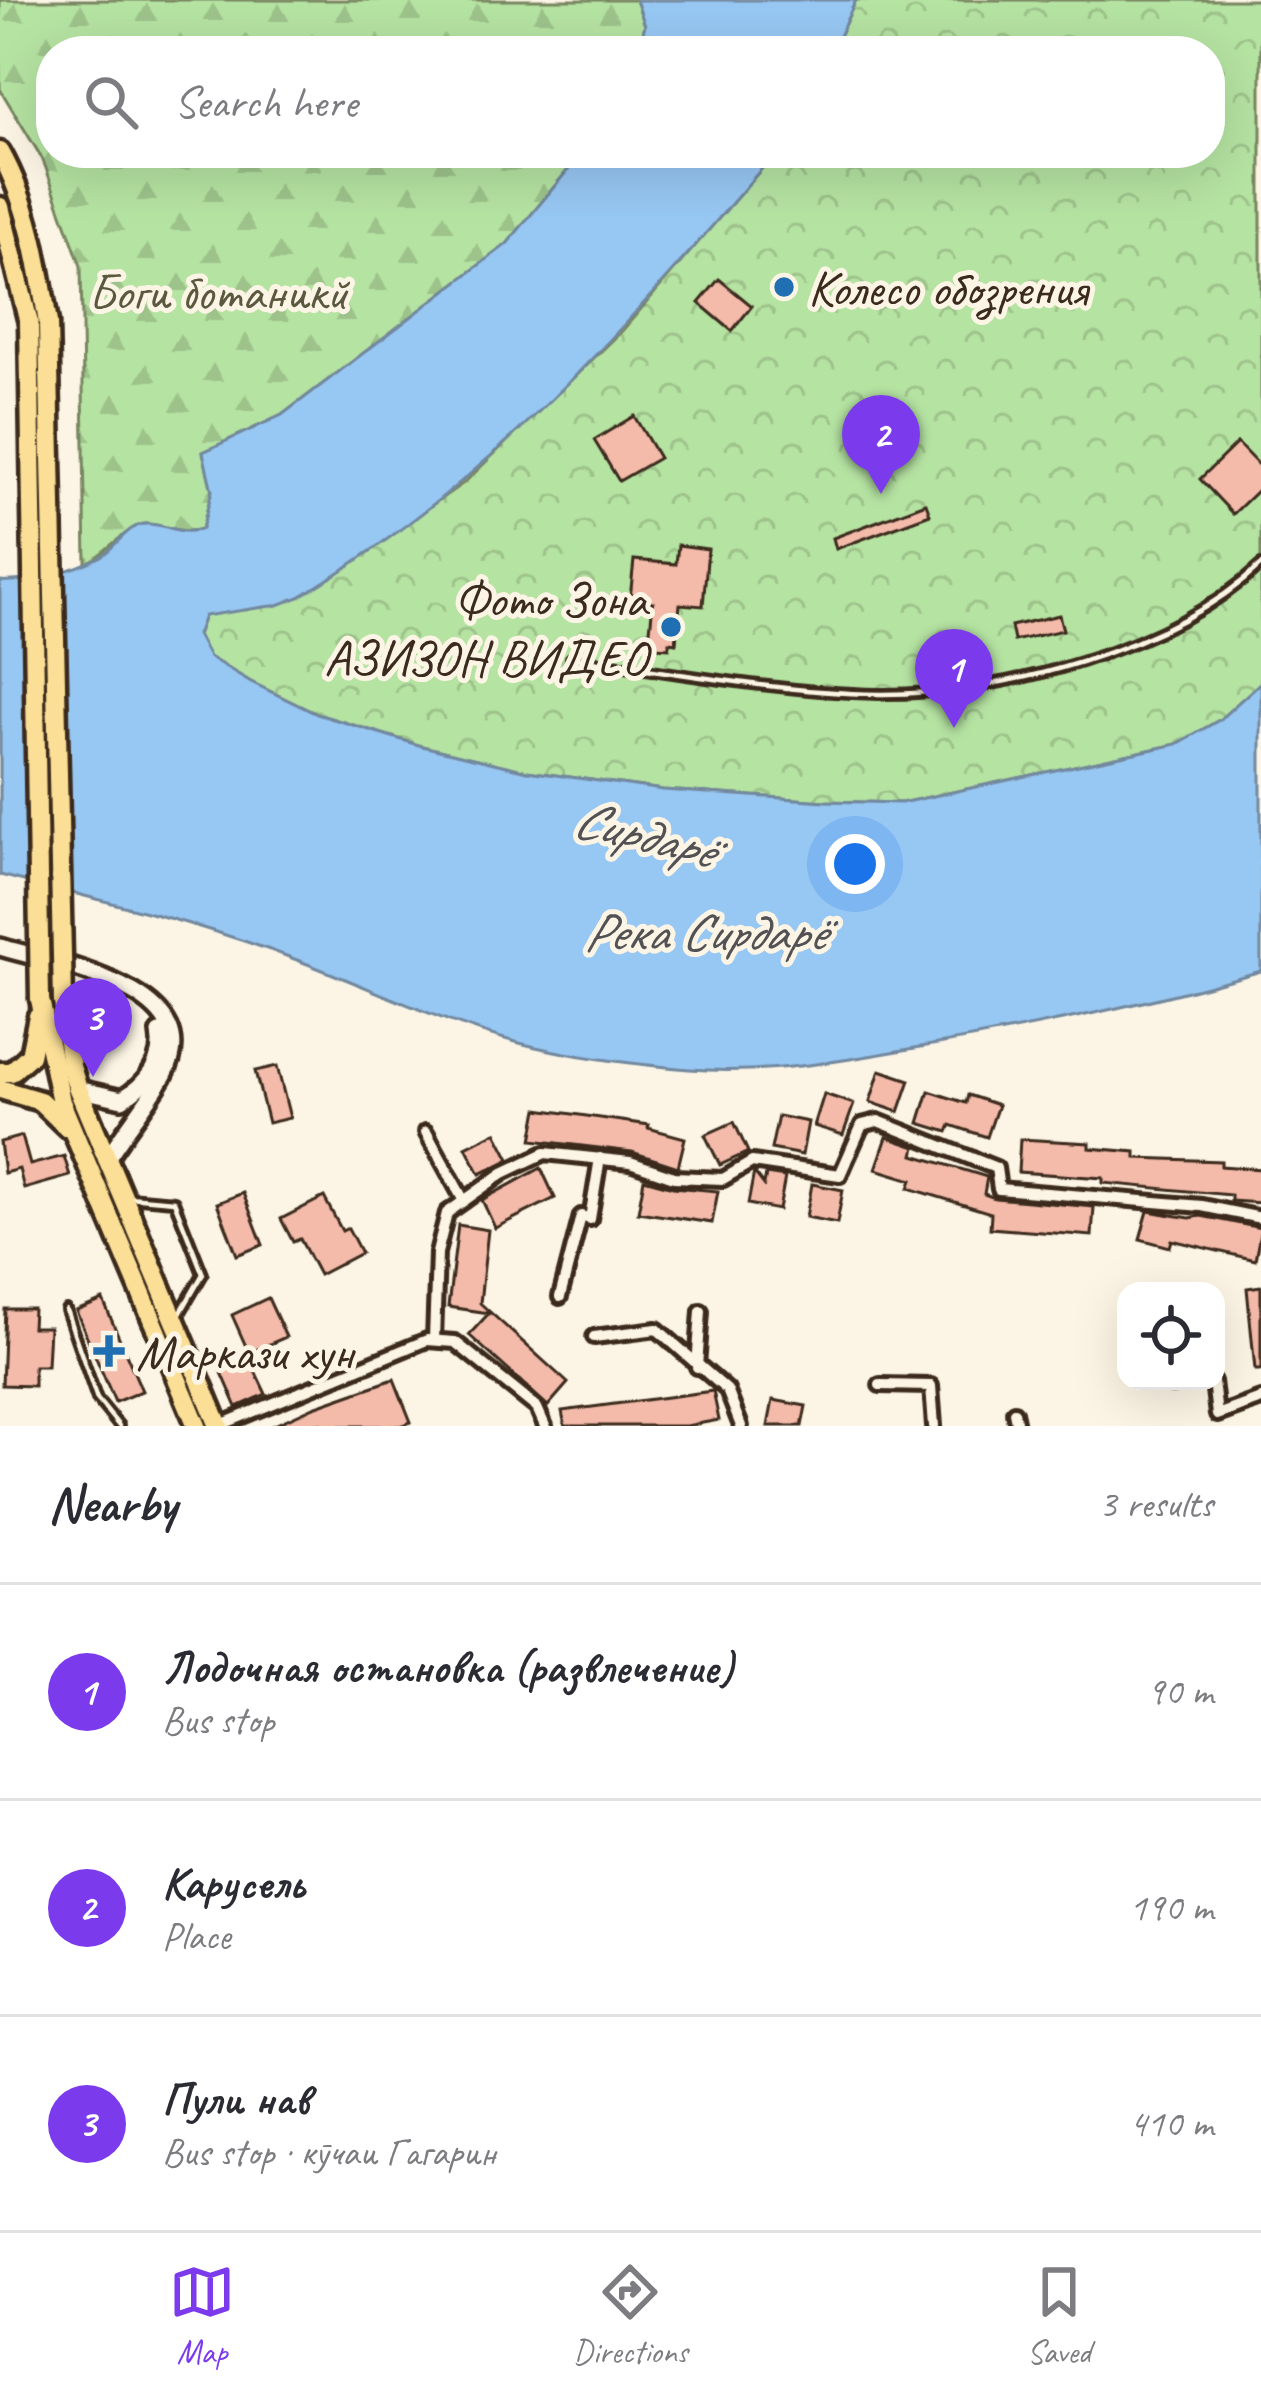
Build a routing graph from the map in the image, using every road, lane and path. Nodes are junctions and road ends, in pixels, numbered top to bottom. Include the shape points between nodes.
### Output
1 (0, 152) edge
2 (0, 207) edge
3 (38, 323) junction
4 (1261, 565) edge
5 (571, 658) dead end
6 (0, 952) edge
7 (40, 999) junction
8 (0, 1072) edge
9 (0, 1089) edge
10 (78, 1089) junction
11 (426, 1132) dead end
12 (76, 1136) junction
13 (600, 1159) junction
14 (106, 1160) junction
15 (118, 1188) junction
16 (464, 1201) junction
17 (1261, 1218) edge
18 (560, 1297) dead end
19 (66, 1310) dead end
20 (701, 1311) dead end
21 (176, 1322) junction
22 (594, 1337) dead end
23 (434, 1340) junction
24 (697, 1367) junction
25 (880, 1385) dead end
26 (1214, 1390) edge
27 (1261, 1400) edge
28 (1014, 1412) dead end
29 (119, 1426) edge
30 (197, 1426) edge
31 (219, 1426) edge
32 (545, 1426) edge
33 (741, 1426) edge
34 (934, 1426) edge
35 (1017, 1426) edge

1 - 3 highway via 38,260
2 - 3 highway
3 - 7 highway, bridge
3 - 10 highway, bridge via 63,1001
4 - 5 lane via 1178,623 998,683 880,694
6 - 10 main road via 105,987 152,1017 161,1047 139,1089 122,1099
6 - 14 main road via 106,978 160,1012 172,1052 165,1074
7 - 8 highway via 30,1055
7 - 12 highway
9 - 12 highway via 40,1101
10 - 14 highway
11 - 16 street
12 - 30 highway
13 - 16 street via 545,1153
13 - 17 street via 674,1177 723,1179 752,1162 840,1175 862,1125 878,1120 996,1168 999,1189
13 - 18 street via 590,1219 580,1216
14 - 15 highway
15 - 21 highway
15 - 21 lane via 174,1201 203,1274
16 - 23 street via 448,1213 437,1252
19 - 29 lane via 97,1399
20 - 24 street
21 - 31 highway
22 - 24 street via 657,1329
23 - 31 street
23 - 32 street via 455,1342 537,1408
24 - 33 street via 727,1390
25 - 34 street via 932,1386
26 - 27 street via 1217,1415
28 - 35 street

